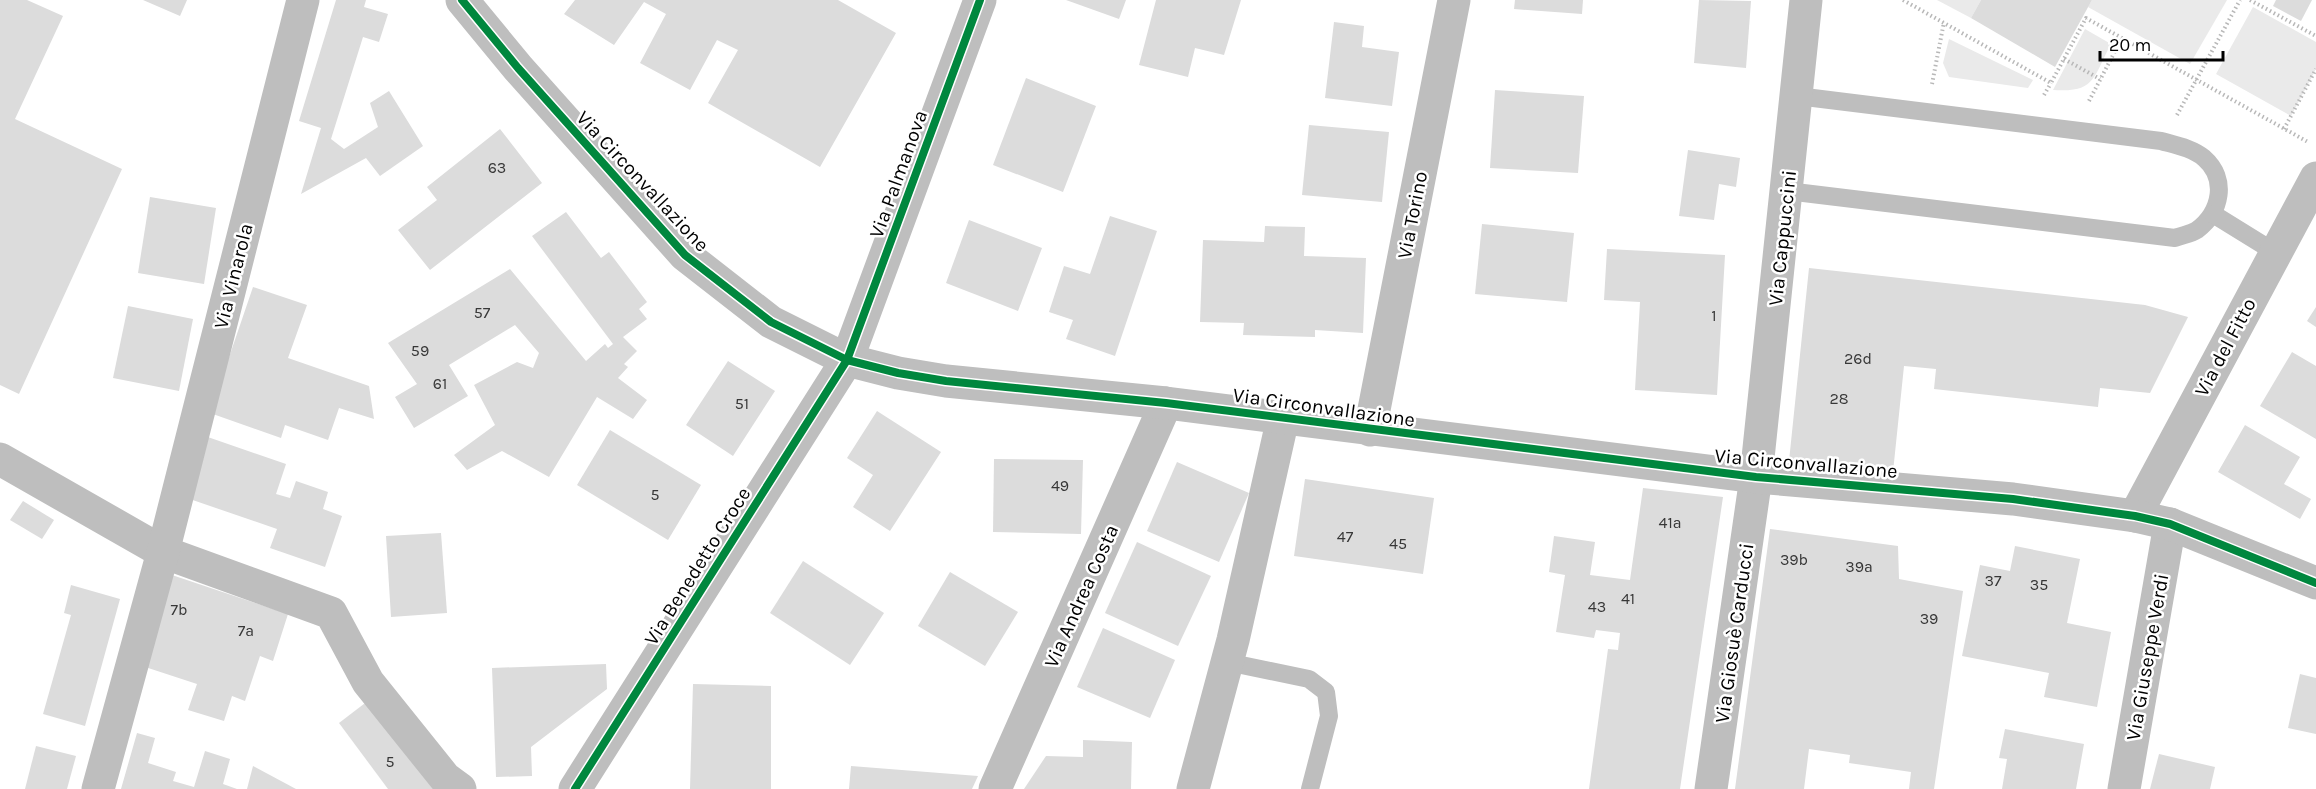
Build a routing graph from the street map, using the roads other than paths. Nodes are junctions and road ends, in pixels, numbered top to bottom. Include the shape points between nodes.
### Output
1 (303, 0) edge
2 (462, 0) edge
3 (980, 0) edge
4 (1454, 0) edge
5 (1806, 0) edge
6 (1797, 96) junction
7 (2316, 178) edge
8 (1787, 191) junction
9 (2213, 214) junction
10 (2276, 253) junction
11 (847, 360) junction
12 (1166, 403) junction
13 (1283, 418) junction
14 (1370, 430) junction
15 (0, 459) edge
16 (1756, 477) junction
17 (2135, 516) junction
18 (2170, 524) junction
19 (163, 552) junction
20 (2316, 583) edge
21 (1230, 651) junction
22 (98, 789) edge
23 (460, 789) edge
24 (575, 789) edge
25 (995, 789) edge
26 (1193, 789) edge
27 (1310, 789) edge
28 (1711, 789) edge
29 (2124, 789) edge

1 - 19 street, Via Vinarola
2 - 11 street, Via Circonvallazione via 685,255 771,322
3 - 11 street, Via Palmanova
4 - 14 street, Via Torino
5 - 6 street, Via Cappuccini
6 - 8 street, Via Cappuccini
6 - 9 lane via 2163,141 2204,158 2217,173 2221,192
7 - 10 street, Via del Fitto
8 - 9 lane via 2175,238 2196,231
8 - 16 street, Via Cappuccini
9 - 10 lane
10 - 17 street, Via del Fitto
11 - 12 street, Via Circonvallazione via 898,374 946,381
11 - 24 street, Via Benedetto Croce
12 - 13 street, Via Circonvallazione
12 - 25 street, Via Andrea Costa
13 - 14 street, Via Circonvallazione
13 - 21 street
14 - 16 street, Via Circonvallazione
15 - 19 street
16 - 17 street, Via Circonvallazione via 2013,499
16 - 28 street, Via Giosuè Carducci
17 - 18 street, Via Circonvallazione
18 - 20 street, Via Circonvallazione
18 - 29 street, Via Giuseppe Verdi
19 - 22 street, Via Vinarola
19 - 23 street via 331,612 368,681 445,778
21 - 26 street
21 - 27 lane via 1308,679 1326,692 1329,716

